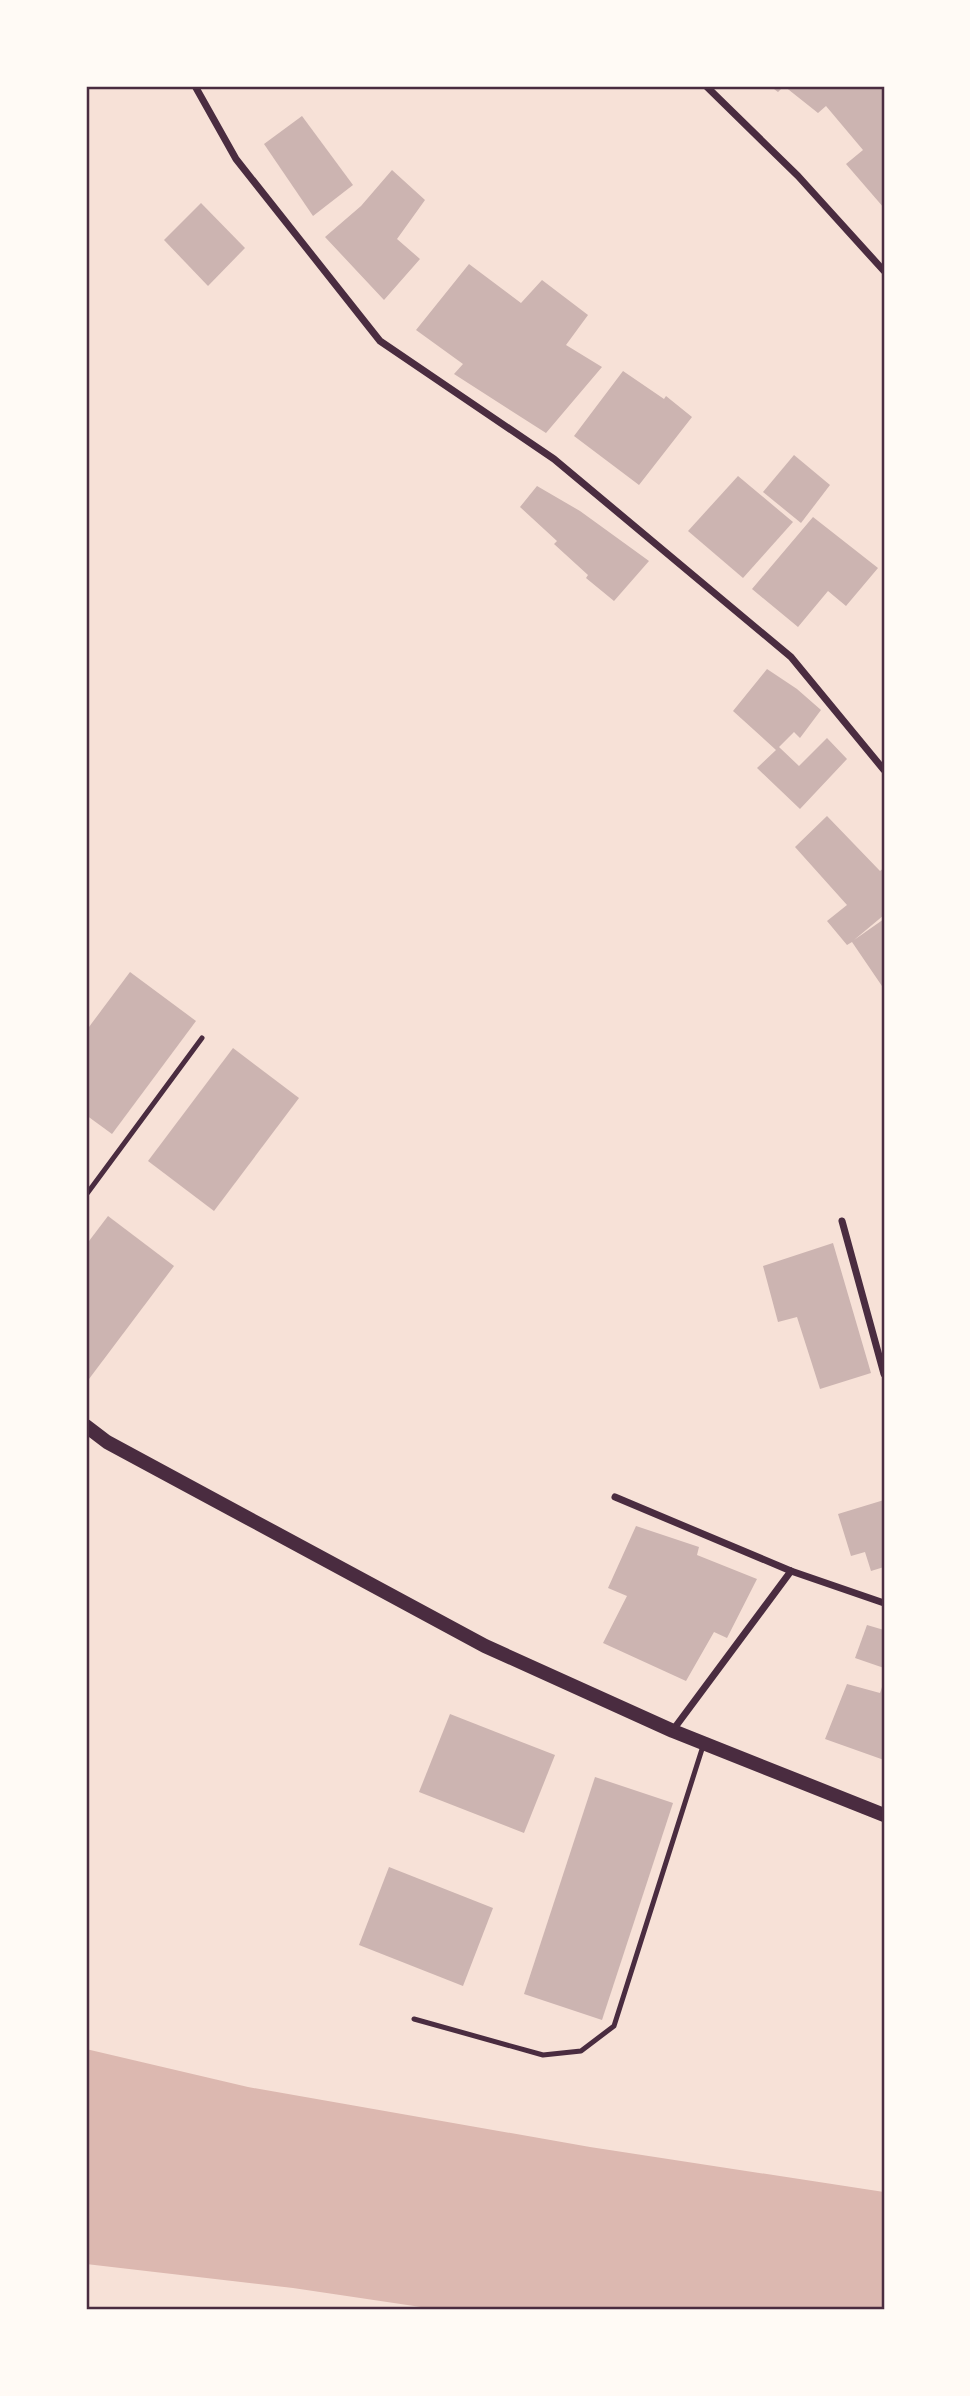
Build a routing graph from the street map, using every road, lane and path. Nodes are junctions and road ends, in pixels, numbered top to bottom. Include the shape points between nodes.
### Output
1 (195, 86) edge
2 (706, 86) edge
3 (884, 271) edge
4 (884, 770) edge
5 (202, 1038) dead end
6 (86, 1195) edge
7 (842, 1221) dead end
8 (884, 1374) edge
9 (86, 1426) edge
10 (615, 1497) dead end
11 (791, 1571) junction
12 (884, 1603) edge
13 (673, 1731) junction
14 (704, 1743) junction
15 (884, 1815) edge
16 (414, 2019) dead end

1 - 4 street via 236,159 380,341 554,459 791,657
2 - 3 street via 798,176
5 - 6 lane
7 - 8 street
9 - 13 main road via 485,1646
10 - 11 street
11 - 12 street
11 - 13 street
13 - 14 main road
14 - 15 main road
14 - 16 lane via 614,2026 581,2051 543,2055

